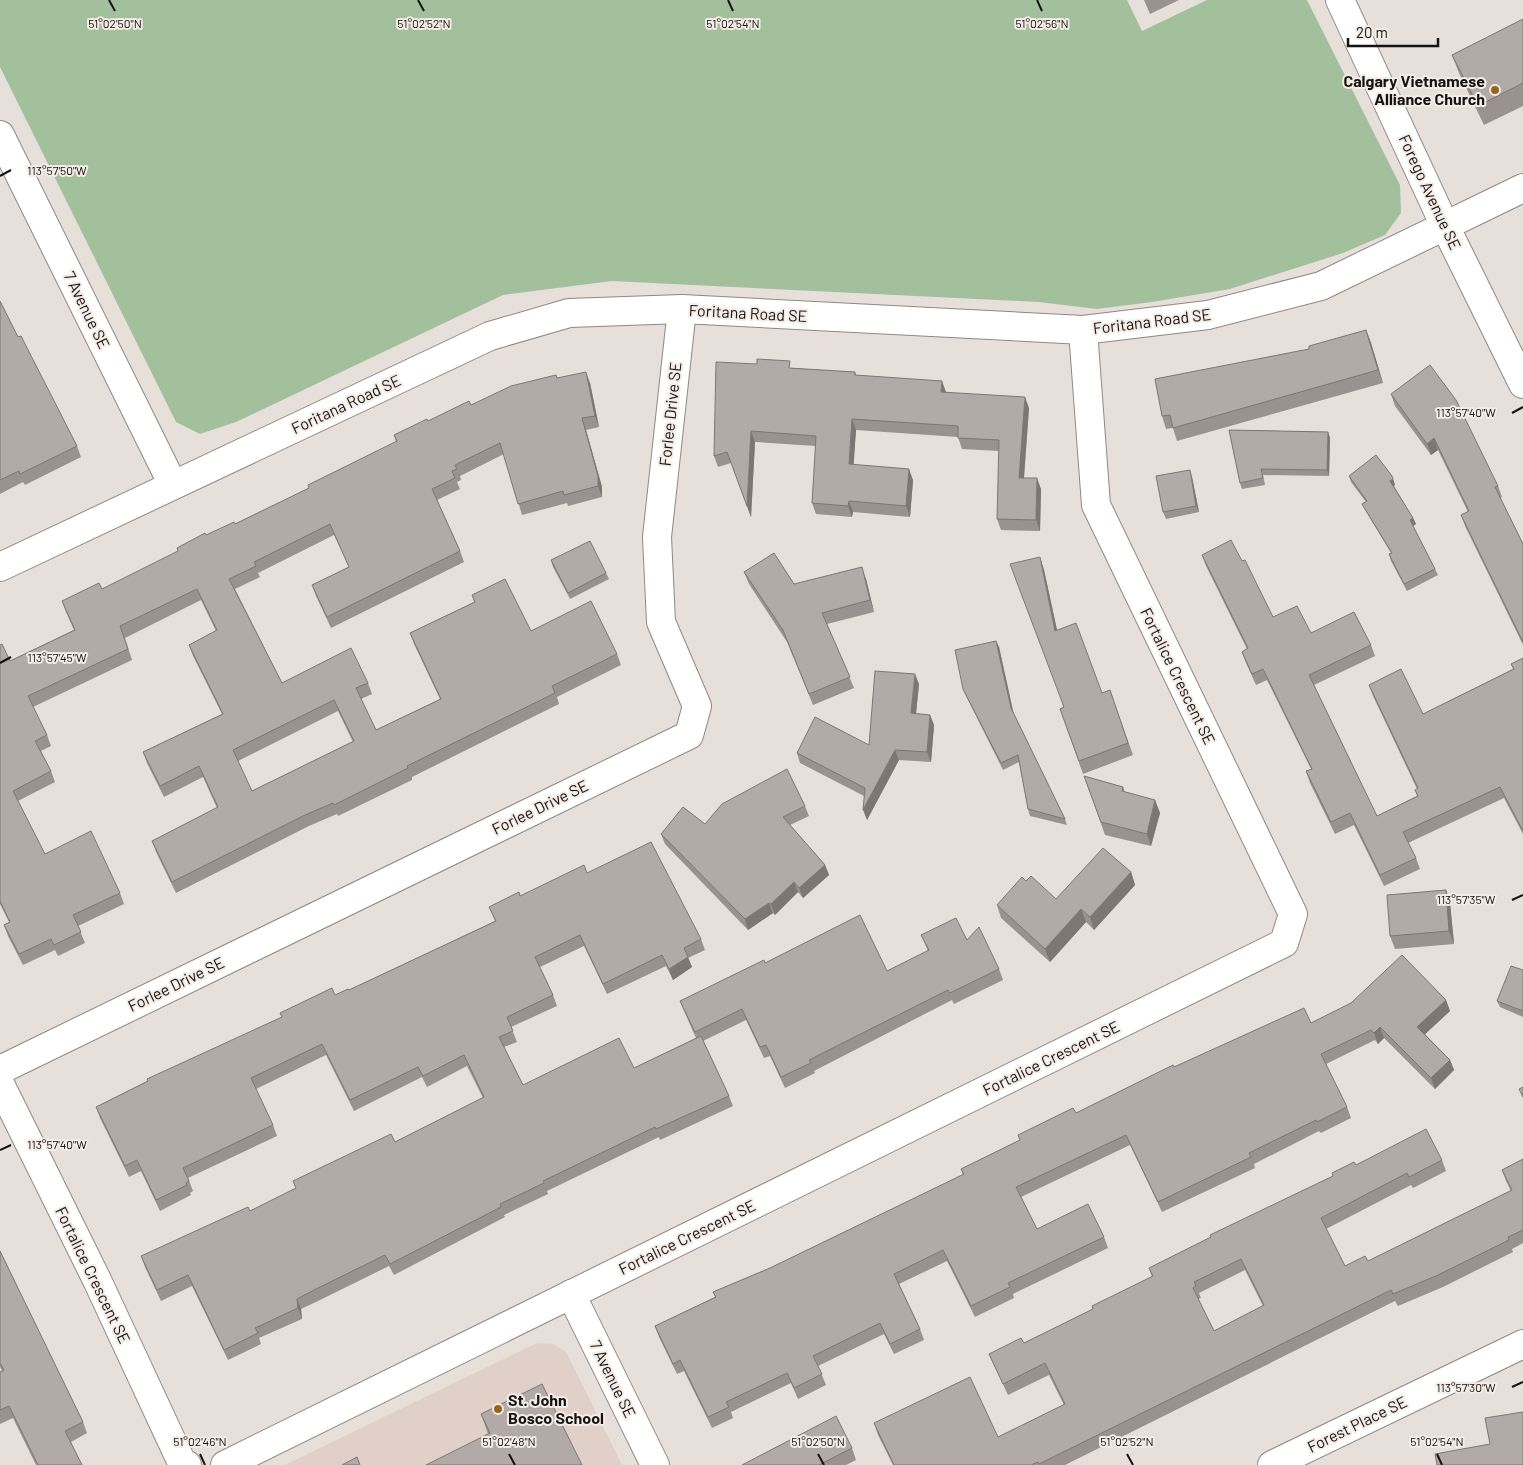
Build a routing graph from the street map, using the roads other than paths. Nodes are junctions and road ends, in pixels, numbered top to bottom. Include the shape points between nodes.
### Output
1 (1340, 0) edge
2 (0, 135) edge
3 (1523, 188) edge
4 (1445, 226) junction
5 (682, 309) junction
6 (1082, 330) junction
7 (1523, 384) edge
8 (174, 485) junction
9 (0, 567) edge
10 (0, 1070) edge
11 (0, 1084) edge
12 (571, 1294) junction
13 (1523, 1344) edge
14 (187, 1465) edge
15 (225, 1465) edge
16 (655, 1465) edge
17 (1272, 1465) edge

1 - 4 street, Forego Avenue SE
2 - 8 street, 7 Avenue SE
3 - 4 street, Foritana Road SE
4 - 6 street, Foritana Road SE via 1321,286 1208,315
4 - 7 street, Forego Avenue SE
5 - 6 street, Foritana Road SE
5 - 8 street, Foritana Road SE via 569,313 490,336
5 - 10 street, Forlee Drive SE via 657,537 660,622 697,706 689,735
6 - 12 street, Fortalice Crescent SE via 1096,504 1294,914 1284,943
8 - 9 street, Foritana Road SE
11 - 14 street, Fortalice Crescent SE via 97,1280 182,1463
12 - 15 street, Fortalice Crescent SE
12 - 16 street, 7 Avenue SE
13 - 17 street, Forest Place SE

